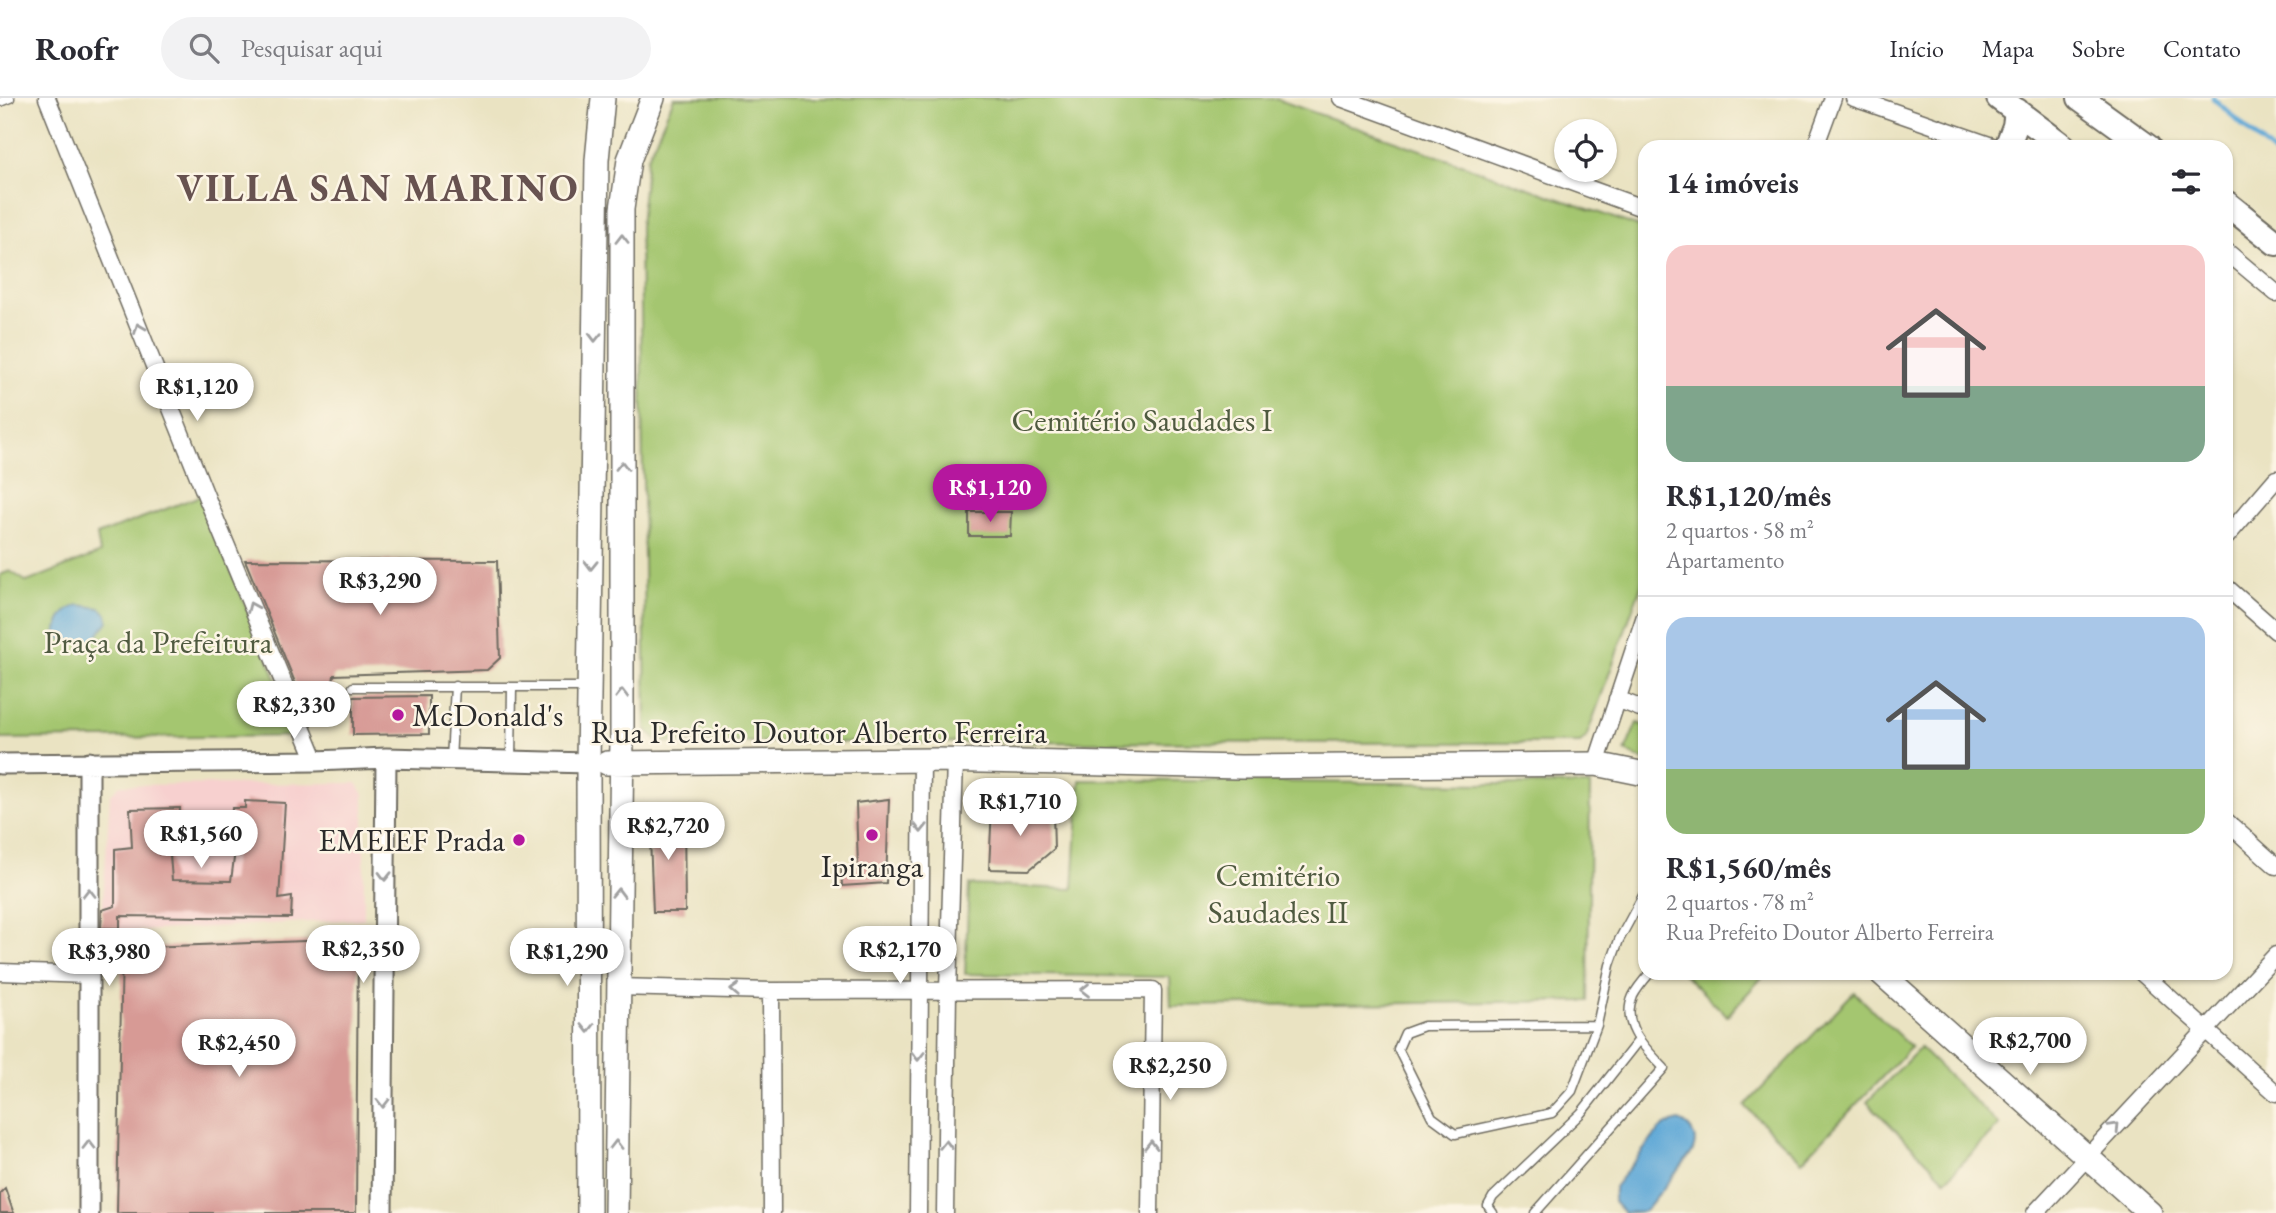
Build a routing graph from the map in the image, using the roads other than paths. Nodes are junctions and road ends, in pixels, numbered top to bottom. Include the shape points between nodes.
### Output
1 (10, 98) edge
2 (47, 98) edge
3 (603, 98) edge
4 (653, 98) edge
5 (1341, 98) edge
6 (1833, 98) edge
7 (1854, 98) edge
8 (2080, 98) edge
9 (0, 102) edge
10 (2008, 105) edge
11 (1818, 140) edge
12 (1975, 140) edge
13 (2010, 140) edge
14 (2055, 140) edge
15 (2138, 140) edge
16 (1638, 206) edge
17 (2233, 209) edge
18 (2276, 243) edge
19 (2233, 257) edge
20 (2276, 293) edge
21 (2276, 479) edge
22 (2233, 529) edge
23 (2233, 593) edge
24 (2276, 631) edge
25 (1638, 637) edge
26 (455, 686) junction
27 (353, 687) dead end
28 (512, 687) junction
29 (589, 687) junction
30 (1617, 699) junction
31 (1638, 707) edge
32 (386, 758) junction
33 (451, 760) junction
34 (922, 760) junction
35 (955, 760) junction
36 (316, 761) junction
37 (89, 762) junction
38 (511, 762) junction
39 (621, 762) junction
40 (588, 763) junction
41 (0, 764) edge
42 (1596, 764) junction
43 (1638, 771) edge
44 (2233, 827) edge
45 (2276, 866) edge
46 (1638, 905) edge
47 (2276, 954) edge
48 (0, 972) edge
49 (89, 975) junction
50 (1645, 980) edge
51 (1889, 980) edge
52 (2150, 980) edge
53 (617, 987) junction
54 (919, 989) junction
55 (948, 989) junction
56 (771, 991) junction
57 (1597, 1025) junction
58 (2207, 1029) junction
59 (1638, 1041) junction
60 (2276, 1093) edge
61 (2087, 1158) junction
62 (89, 1213) edge
63 (382, 1213) edge
64 (589, 1213) edge
65 (616, 1213) edge
66 (772, 1213) edge
67 (918, 1213) edge
68 (945, 1213) edge
69 (1150, 1213) edge
70 (1493, 1213) edge
71 (1535, 1213) edge
72 (2035, 1213) edge
73 (2150, 1213) edge

1 - 9 lane
36 -> 2 street
3 -> 29 main road via 597,160
39 -> 4 main road via 622,209 629,160
5 - 16 street
6 - 11 street
7 - 12 street
8 - 15 main road
10 - 13 main road via 2015,126
10 - 14 main road
17 - 18 main road
19 - 20 street
21 - 22 street
23 - 24 street
25 - 30 street
26 - 27 lane
26 - 28 lane
26 - 33 lane
28 - 29 lane
28 - 38 lane
29 - 40 main road
30 - 31 street
30 - 42 street
32 - 33 street, Rua Prefeito Doutor Alberto Ferreira
32 - 36 street, Rua Prefeito Doutor Alberto Ferreira
32 -> 63 street
33 - 38 street, Rua Prefeito Doutor Alberto Ferreira
34 - 35 main road, Rua Prefeito Doutor Alberto Ferreira
34 - 39 main road, Rua Prefeito Doutor Alberto Ferreira
34 -> 54 street
35 - 42 main road, Rua Prefeito Doutor Alberto Ferreira via 1241,767
35 - 55 street
36 - 37 street, Rua Prefeito Doutor Alberto Ferreira
37 - 41 street, Rua Prefeito Doutor Alberto Ferreira
49 -> 37 street
38 - 40 street, Rua Prefeito Doutor Alberto Ferreira
39 - 40 main road, Rua Prefeito Doutor Alberto Ferreira
53 -> 39 main road
40 -> 64 main road
42 - 43 main road, Rua Prefeito Doutor Alberto Ferreira
44 - 45 street
46 - 57 lane via 1610,965
47 - 58 street
48 - 49 street
62 -> 49 street
50 - 59 lane via 1633,996 1629,1017
51 - 61 main road
52 - 58 street
56 -> 53 street
65 -> 53 main road
54 - 55 street
54 - 56 street
54 -> 67 street
68 -> 55 street
69 -> 55 street via 1153,990
56 - 66 street
57 - 57 lane via 1572,1091 1552,1112 1455,1134 1432,1117 1398,1049 1405,1033 1424,1027
58 - 60 street
61 -> 58 street
59 - 70 lane via 1581,1113 1493,1197 1488,1206
59 - 71 lane via 1664,1068
61 - 72 street
61 - 73 main road

